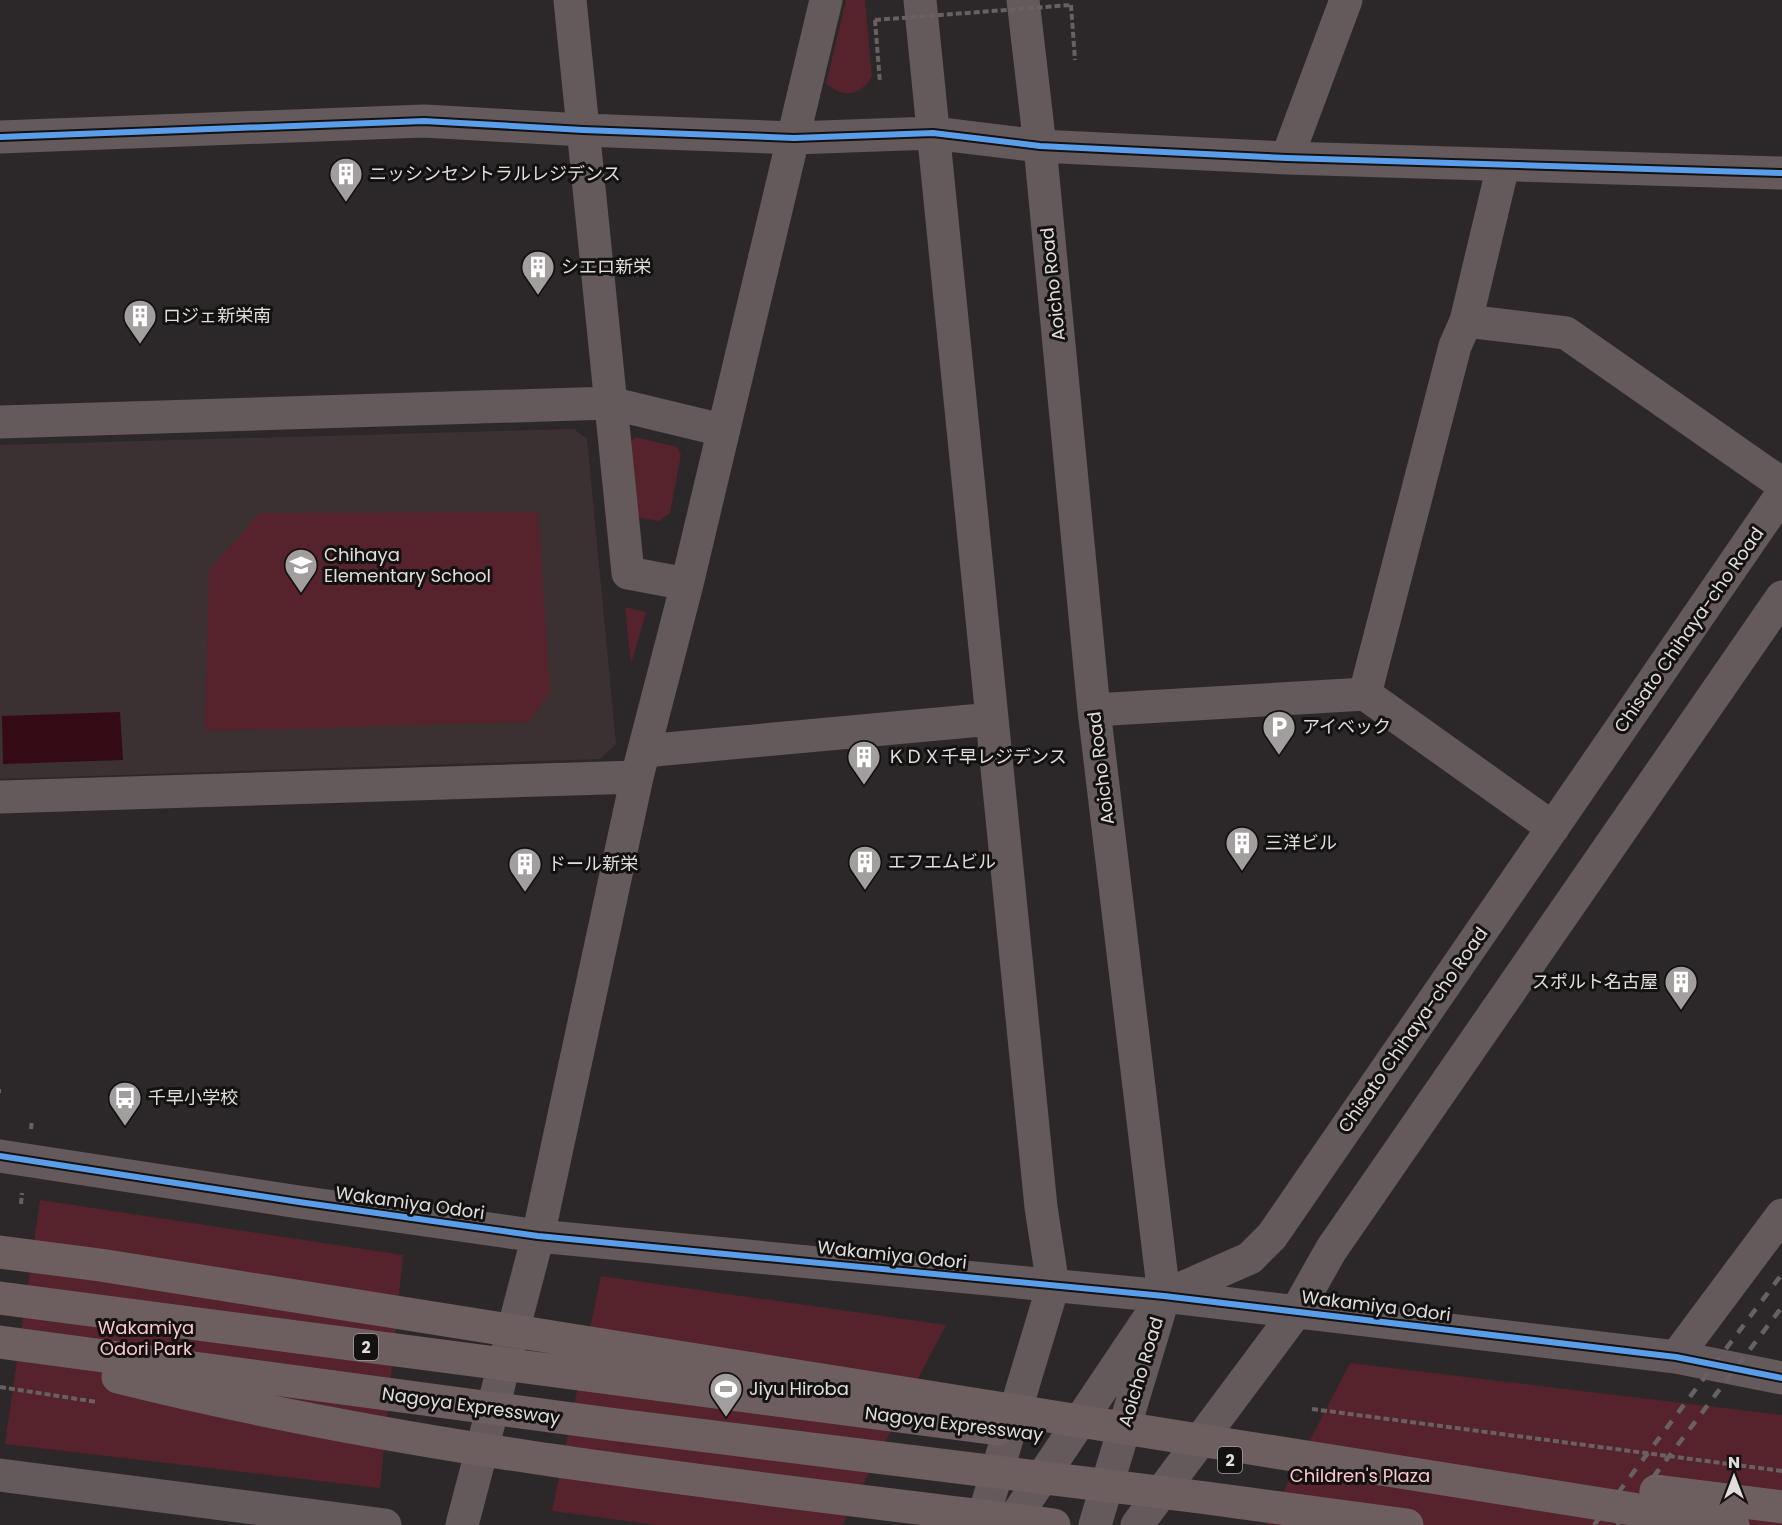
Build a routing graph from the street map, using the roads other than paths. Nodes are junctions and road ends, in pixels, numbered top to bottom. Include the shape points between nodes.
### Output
1 (570, 0) edge
2 (826, 0) edge
3 (920, 0) edge
4 (1023, 0) edge
5 (1346, 0) edge
6 (583, 130) junction
7 (933, 133) junction
8 (0, 137) edge
9 (794, 138) junction
10 (1040, 146) junction
11 (1287, 158) junction
12 (1503, 166) junction
13 (1782, 173) edge
14 (1466, 321) junction
15 (610, 403) junction
16 (0, 422) edge
17 (722, 430) junction
18 (1782, 484) edge
19 (1782, 495) edge
20 (687, 584) junction
21 (1782, 597) edge
22 (1365, 694) junction
23 (1094, 710) junction
24 (992, 719) junction
25 (640, 764) junction
26 (0, 798) edge
27 (1553, 828) junction
28 (0, 1156) edge
29 (1782, 1215) edge
30 (538, 1236) junction
31 (0, 1252) edge
32 (1053, 1286) junction
33 (1164, 1296) junction
34 (0, 1298) edge
35 (1296, 1312) junction
36 (0, 1344) edge
37 (1676, 1357) junction
38 (1781, 1377) edge
39 (734, 1380) junction
40 (0, 1475) edge
41 (1750, 1515) edge
42 (385, 1525) edge
43 (462, 1525) edge
44 (981, 1525) edge
45 (1010, 1525) edge
46 (1054, 1525) edge
47 (1095, 1525) edge
48 (1137, 1525) edge
49 (1407, 1525) edge

1 - 6 street
2 - 9 street
3 - 7 street
4 - 10 street, Aoicho Road
5 - 11 street
6 - 8 street via 424,120
6 - 9 street
6 - 15 street
7 - 9 street
7 - 10 street
7 - 24 street
9 - 17 street
10 - 11 street
10 - 23 street, Aoicho Road
11 - 12 street
12 - 13 street
12 - 14 street
14 - 18 street via 1566,333
14 - 22 street via 1455,346
15 - 16 street
15 - 17 street
15 - 20 street via 628,573
17 - 20 street
19 - 27 street, Chisato Chihaya-cho Road
20 - 25 street
21 - 35 street via 1331,1250
22 - 23 street
22 - 27 street
23 - 33 street, Aoicho Road
24 - 25 street
24 - 32 street via 1041,1207
25 - 26 street
25 - 30 street
27 - 33 street, Chisato Chihaya-cho Road via 1272,1236 1250,1258
28 - 30 street, Wakamiya Odori
29 - 37 street
30 - 32 street, Wakamiya Odori
30 - 43 street
31 - 39 highway, bridge via 100,1265
32 - 33 street, Wakamiya Odori
32 - 44 street
33 - 35 street, Wakamiya Odori
33 - 45 street
33 - 47 street, Aoicho Road
34 - 39 highway, Nagoya Expressway / 2, bridge
35 - 37 street, Wakamiya Odori
35 - 48 street
36 - 46 highway, bridge via 188,1394 388,1434 601,1467
36 - 49 highway, Nagoya Expressway / 2, bridge
37 - 38 street, Wakamiya Odori
39 - 41 highway, Nagoya Expressway / 2, bridge
39 - 41 highway, bridge
40 - 42 street

